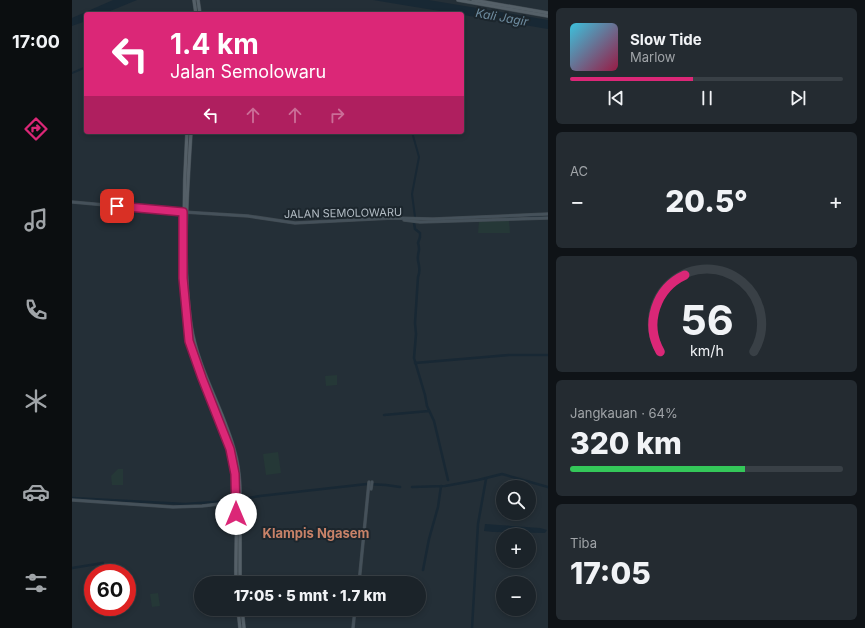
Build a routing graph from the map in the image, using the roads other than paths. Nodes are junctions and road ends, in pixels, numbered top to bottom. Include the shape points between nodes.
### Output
1 (194, 0) edge
2 (203, 0) edge
3 (458, 0) edge
4 (469, 1) edge
5 (199, 2) edge
6 (196, 12) edge
7 (200, 12) edge
8 (548, 15) edge
9 (187, 134) edge
10 (191, 134) edge
11 (186, 151) junction
12 (190, 152) junction
13 (186, 158) junction
14 (190, 158) junction
15 (72, 202) edge
16 (185, 212) junction
17 (548, 214) edge
18 (548, 218) edge
19 (415, 220) junction
20 (186, 286) junction
21 (188, 291) junction
22 (184, 292) junction
23 (219, 410) junction
24 (215, 412) junction
25 (220, 418) junction
26 (370, 484) dead end
27 (72, 500) edge
28 (238, 500) junction
29 (238, 575) edge
30 (360, 576) edge
31 (239, 616) edge
32 (243, 616) edge
33 (354, 616) edge
34 (240, 628) edge
35 (244, 628) edge
36 (353, 628) edge

1 - 6 main road
2 - 5 main road
3 - 4 main road
4 - 8 main road
5 - 7 main road
9 - 11 main road
10 - 12 main road
11 - 12 main road
11 - 13 main road
12 - 14 main road
13 - 14 main road
13 - 16 main road
14 - 16 main road
15 - 16 main road
16 - 19 main road, JALAN SEMOLOWARU via 295,223 392,218
16 - 20 main road
17 - 19 main road
18 - 19 main road
20 - 21 main road
20 - 22 main road
21 - 22 main road
21 - 23 main road via 195,347
22 - 24 main road via 189,341
23 - 24 main road
23 - 25 main road
24 - 25 main road
25 - 28 main road via 232,460
26 - 30 main road
27 - 28 main road via 179,507
28 - 29 main road
31 - 34 main road
32 - 35 main road
33 - 36 main road

